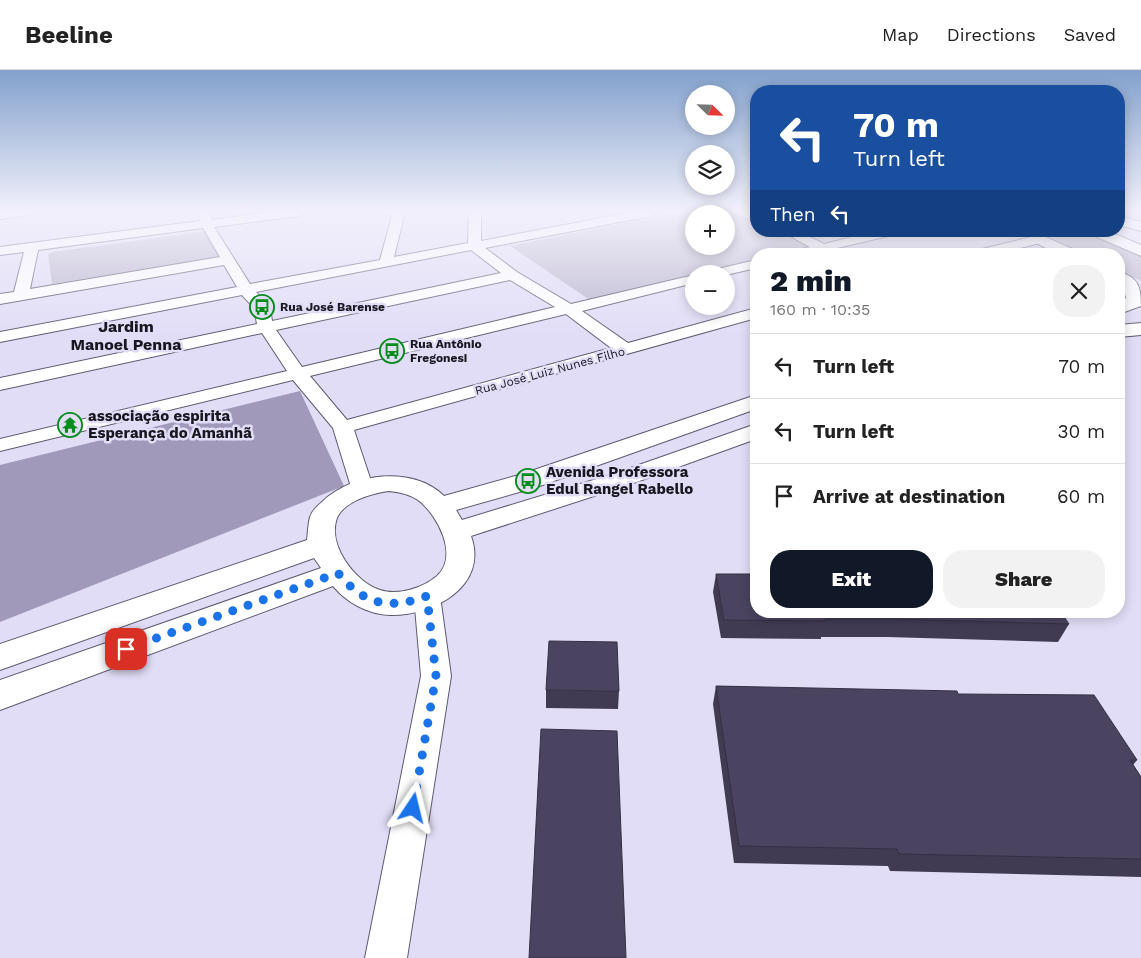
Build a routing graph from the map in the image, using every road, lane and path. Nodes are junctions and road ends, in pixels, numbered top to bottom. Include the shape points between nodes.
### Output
1 (31, 253) edge
2 (225, 253) edge
3 (388, 253) edge
4 (433, 253) edge
5 (484, 253) edge
6 (229, 260) junction
7 (386, 262) junction
8 (750, 265) edge
9 (735, 269) edge
10 (512, 275) junction
11 (685, 281) edge
12 (1125, 282) edge
13 (246, 290) junction
14 (21, 296) junction
15 (0, 299) edge
16 (1125, 307) edge
17 (570, 309) junction
18 (1141, 310) edge
19 (1125, 312) edge
20 (750, 315) edge
21 (265, 326) junction
22 (1141, 329) edge
23 (1125, 330) edge
24 (0, 337) edge
25 (626, 350) junction
26 (296, 373) junction
27 (0, 384) edge
28 (750, 404) edge
29 (343, 427) junction
30 (750, 433) edge
31 (0, 445) edge
32 (362, 487) junction
33 (439, 506) junction
34 (456, 531) junction
35 (322, 545) junction
36 (338, 573) junction
37 (427, 596) junction
38 (0, 657) edge
39 (0, 695) edge
40 (386, 958) edge

1 - 14 street
2 - 6 street
3 - 7 street
4 - 7 street
5 - 10 street
6 - 13 street
6 - 14 street
7 - 13 street
8 - 9 street
10 - 17 street
10 - 21 street
11 - 17 street
12 - 16 main road via 1135,298 1135,302
13 - 21 street via 262,307
13 - 24 street
14 - 15 street
17 - 25 street
17 - 26 street
18 - 19 main road
20 - 25 street, Rua José Luiz Nunes Filho
21 - 26 street
21 - 27 street
22 - 23 main road
25 - 29 street, Rua José Luiz Nunes Filho
26 - 29 street
26 - 31 street
28 - 33 main road via 528,481
29 - 32 street
30 - 34 main road via 622,479
32 - 33 main road via 390,483 411,487 427,494
32 - 35 main road via 348,493 324,516
33 - 34 main road
34 - 37 main road via 463,555 456,573 446,586
35 - 36 main road
35 - 38 main road
36 - 37 main road via 349,587 366,599 410,602
36 - 39 main road
37 - 40 street via 436,676

